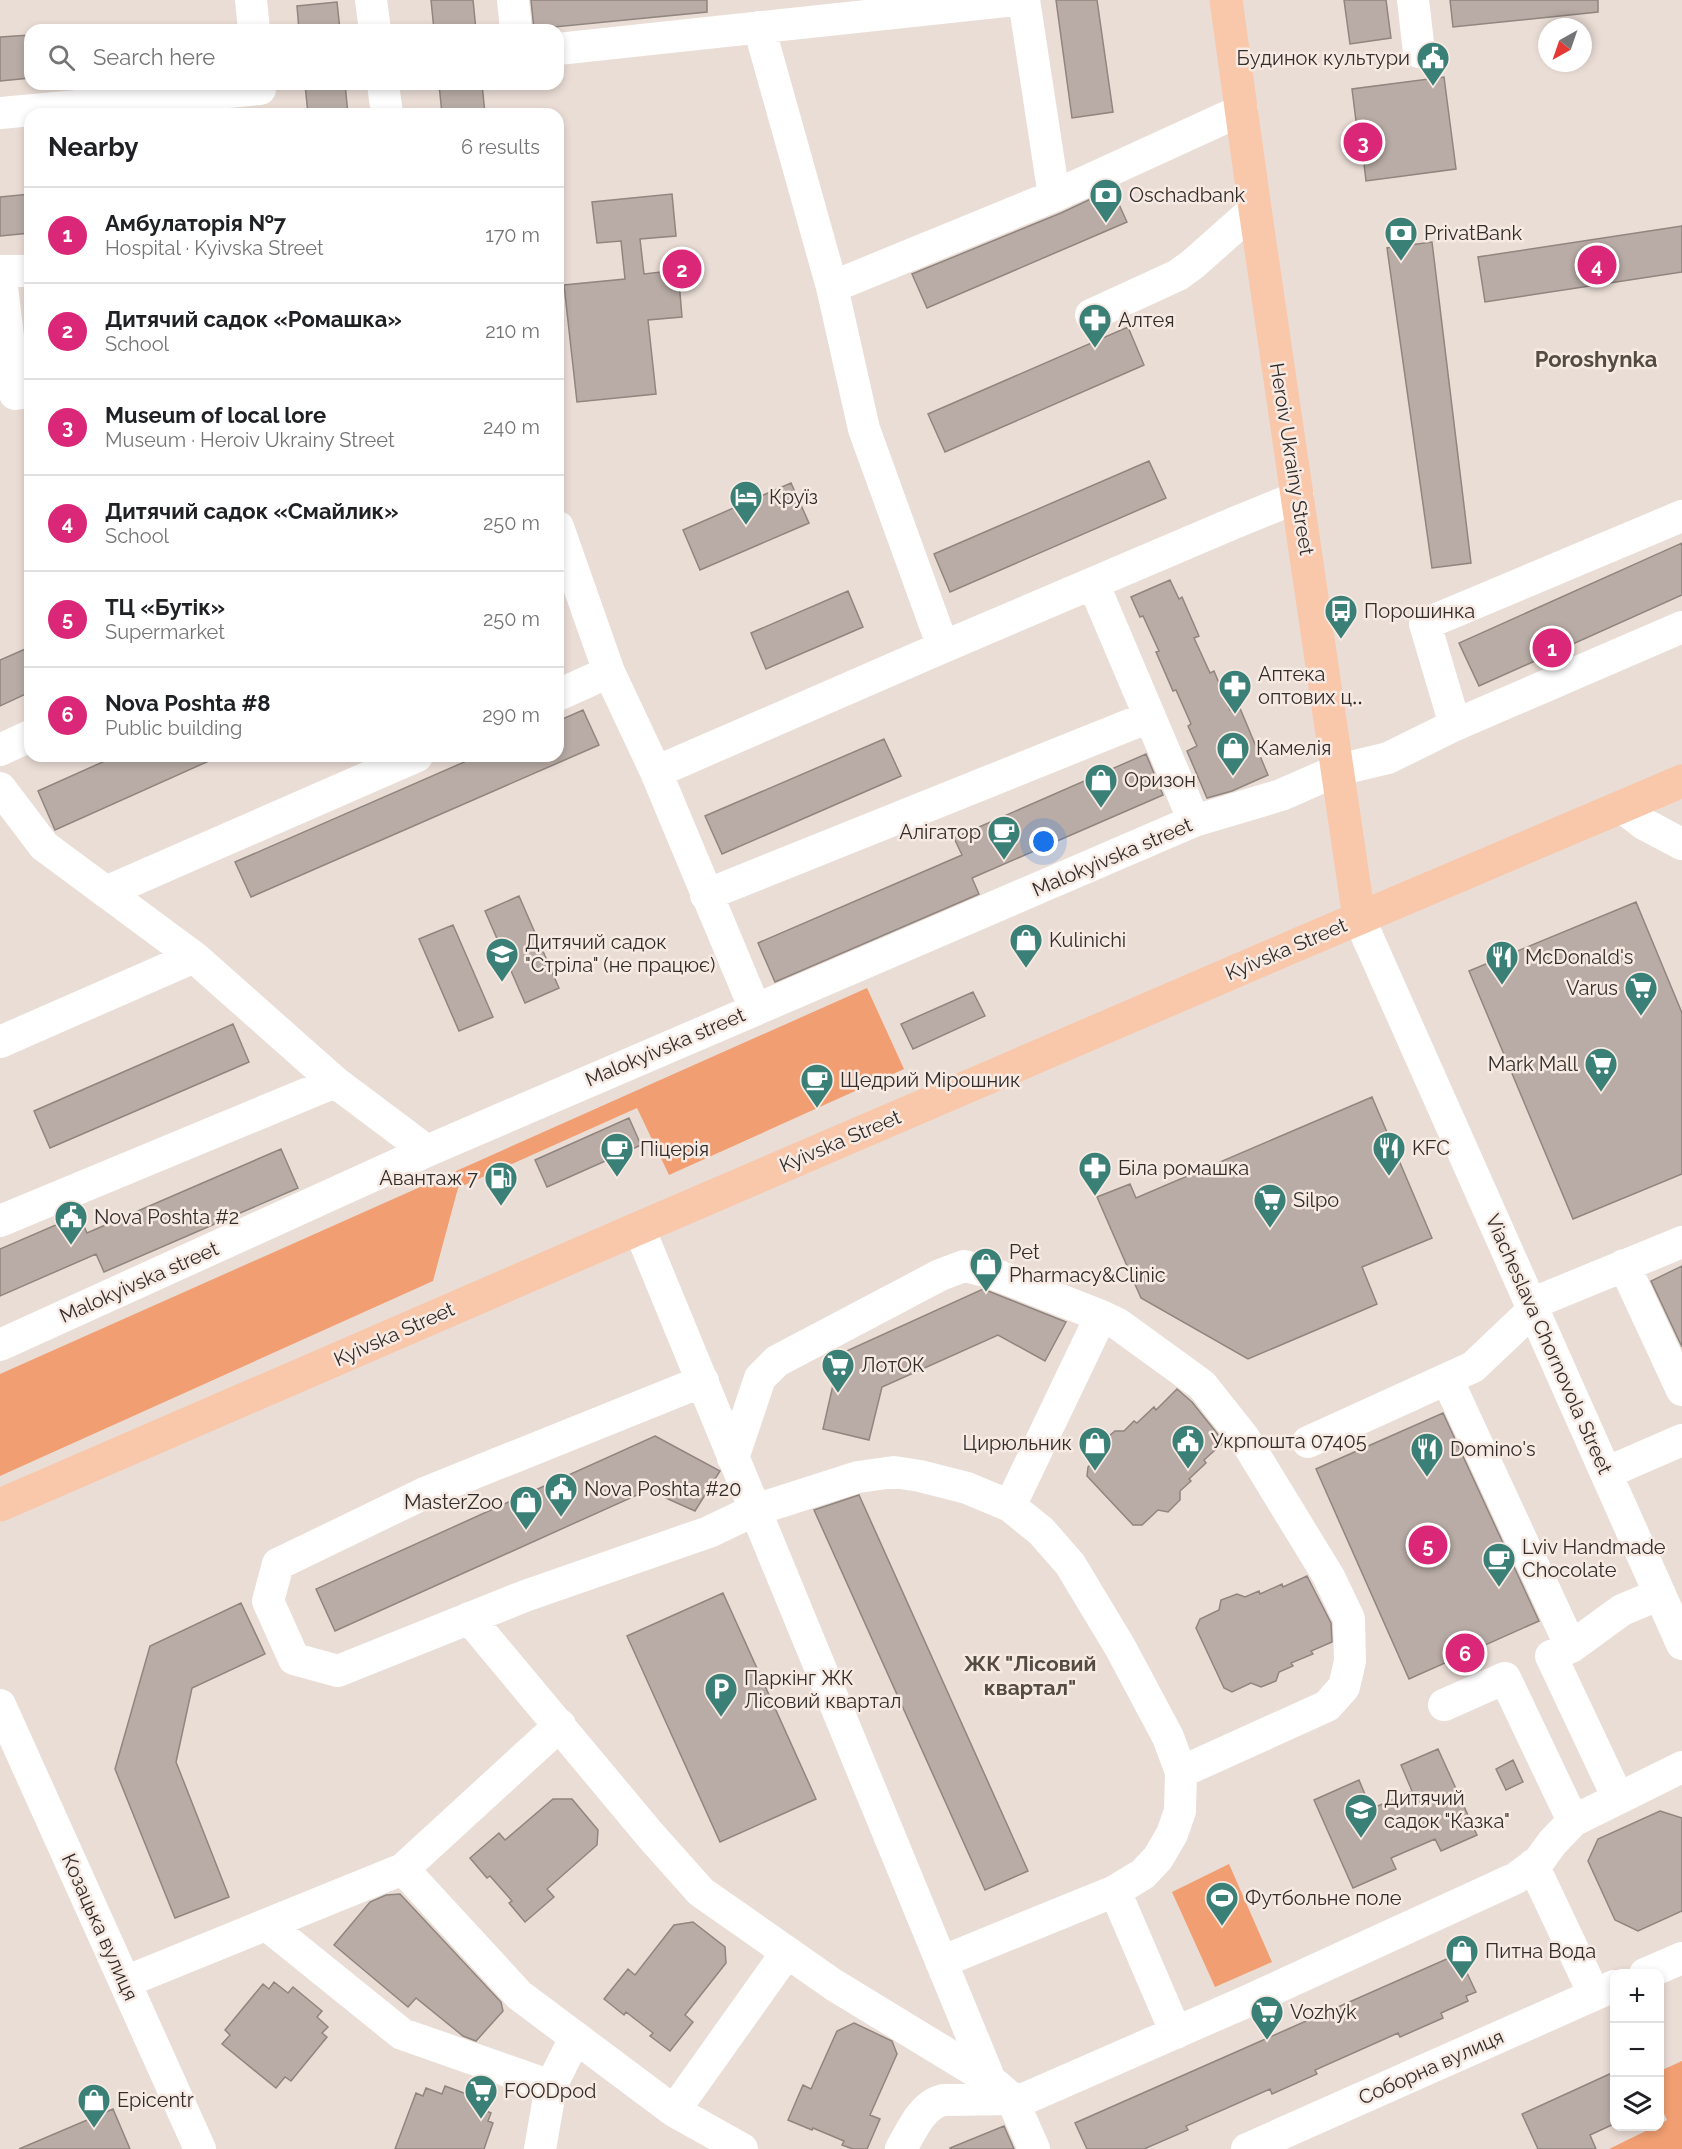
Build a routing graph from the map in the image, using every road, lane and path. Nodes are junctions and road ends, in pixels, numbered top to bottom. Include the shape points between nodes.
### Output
1 (251, 0) edge
2 (371, 0) edge
3 (513, 0) edge
4 (1014, 0) edge
5 (1024, 0) edge
6 (1226, 0) edge
7 (1413, 0) edge
8 (253, 24) edge
9 (374, 24) edge
10 (515, 24) edge
11 (759, 27) junction
12 (564, 48) edge
13 (1419, 52) dead end
14 (384, 90) edge
15 (261, 96) edge
16 (77, 108) edge
17 (386, 108) edge
18 (1242, 110) junction
19 (24, 111) edge
20 (0, 113) edge
21 (1054, 196) junction
22 (1255, 209) junction
23 (0, 271) edge
24 (24, 271) edge
25 (832, 287) junction
26 (1091, 315) dead end
27 (24, 393) edge
28 (1298, 497) junction
29 (1682, 516) edge
30 (564, 544) edge
31 (1093, 583) junction
32 (1682, 627) edge
33 (944, 646) junction
34 (609, 672) junction
35 (564, 691) edge
36 (1149, 717) junction
37 (1455, 725) junction
38 (24, 739) edge
39 (0, 750) edge
40 (403, 762) edge
41 (1338, 770) junction
42 (656, 772) junction
43 (1682, 782) edge
44 (0, 788) edge
45 (1622, 807) junction
46 (1194, 821) junction
47 (1682, 844) edge
48 (106, 892) junction
49 (706, 895) junction
50 (1359, 918) junction
51 (194, 957) junction
52 (755, 1009) junction
53 (0, 1042) edge
54 (335, 1082) junction
55 (427, 1151) junction
56 (0, 1221) edge
57 (639, 1228) junction
58 (1682, 1242) edge
59 (1624, 1265) junction
60 (1532, 1307) junction
61 (1101, 1316) junction
62 (0, 1345) edge
63 (1447, 1379) junction
64 (703, 1381) junction
65 (1682, 1390) edge
66 (1682, 1440) edge
67 (1308, 1442) dead end
68 (732, 1458) junction
69 (1606, 1473) junction
70 (0, 1505) edge
71 (1010, 1506) junction
72 (756, 1510) junction
73 (1660, 1594) junction
74 (469, 1618) junction
75 (1682, 1644) edge
76 (1561, 1651) junction
77 (1505, 1678) junction
78 (1444, 1705) dead end
79 (2, 1713) edge
80 (560, 1725) junction
81 (1682, 1767) edge
82 (1181, 1772) junction
83 (1618, 1798) junction
84 (1573, 1821) junction
85 (1533, 1865) junction
86 (403, 1869) junction
87 (1115, 1891) junction
88 (267, 1925) junction
89 (787, 1952) junction
90 (1682, 1958) edge
91 (941, 1962) junction
92 (1657, 1969) edge
93 (125, 1982) junction
94 (1604, 1990) edge
95 (1176, 2032) junction
96 (575, 2038) junction
97 (551, 2086) junction
98 (1001, 2090) junction
99 (674, 2111) junction
100 (200, 2149) edge
101 (540, 2149) edge
102 (742, 2149) edge
103 (901, 2149) edge
104 (1034, 2149) edge
105 (1247, 2149) edge

1 - 8 street
2 - 9 street
3 - 10 street
4 - 11 street
5 - 21 street
6 - 18 main road, Heroiv Ukrainy Street
7 - 13 street
11 - 12 street
11 - 25 street
14 - 17 street
15 - 16 street
18 - 21 street
18 - 22 main road, Heroiv Ukrainy Street
19 - 20 street
21 - 25 street
22 - 26 street via 1178,275
22 - 28 main road, Heroiv Ukrainy Street
23 - 24 street
23 - 27 street via 15,394
25 - 33 street via 864,429
28 - 31 street
28 - 41 main road, Heroiv Ukrainy Street
29 - 37 street via 1425,624
30 - 34 street
31 - 33 street
31 - 36 street
32 - 37 street, Malokyivska street
33 - 42 street
34 - 35 street
34 - 42 street
36 - 46 street
36 - 49 street
37 - 41 street, Malokyivska street via 1388,758
38 - 39 street
40 - 48 street
41 - 46 street, Malokyivska street via 1281,795
41 - 50 main road, Heroiv Ukrainy Street
42 - 49 street
43 - 45 main road, Kyivska Street
44 - 48 street via 44,846
45 - 47 street
45 - 50 main road, Kyivska Street
46 - 52 street, Malokyivska street
48 - 51 street
49 - 52 street
50 - 57 main road, Kyivska Street
50 - 60 street, Viacheslava Chornovola Street
51 - 53 street
51 - 54 street
52 - 55 street, Malokyivska street
54 - 55 street
54 - 56 street
55 - 62 street, Malokyivska street
57 - 64 street
57 - 70 main road, Kyivska Street
58 - 59 street
59 - 60 street
59 - 65 street
60 - 63 street via 1473,1367
60 - 69 street, Viacheslava Chornovola Street
61 - 68 street via 981,1270 964,1266 940,1275 777,1361 760,1378
61 - 71 street
61 - 82 street via 1202,1385 1244,1438 1329,1577 1349,1619 1350,1661 1344,1687 1327,1706
63 - 67 street
63 - 76 street
64 - 68 street
64 - 74 street via 427,1492 278,1564 268,1601 294,1659 338,1671
66 - 69 street
68 - 72 street
69 - 73 street, Viacheslava Chornovola Street
71 - 72 street via 967,1488 894,1472 858,1477
71 - 82 street via 1041,1531 1070,1564 1168,1737
72 - 74 street via 709,1532
72 - 91 street
73 - 75 street, Viacheslava Chornovola Street
73 - 76 street via 1622,1610
74 - 80 street
76 - 77 street
76 - 83 street
77 - 78 street
77 - 84 street
79 - 93 street, Козацька вулиця via 69,1888
80 - 86 street
80 - 89 street via 701,1892
81 - 83 street
82 - 87 street via 1180,1811 1172,1834 1143,1874
83 - 84 street
84 - 85 street
85 - 94 street
85 - 95 street via 1516,1878
86 - 88 street
86 - 96 street via 519,1995
87 - 91 street
87 - 95 street
88 - 93 street
88 - 97 street via 402,2034
89 - 98 street
89 - 99 street
90 - 92 street
91 - 98 street
93 - 100 street, Козацька вулиця
94 - 105 street, Соборна вулиця
95 - 98 street via 1024,2099
96 - 97 street
96 - 99 street
97 - 101 street
98 - 103 street via 932,2103
98 - 104 street
99 - 102 street

